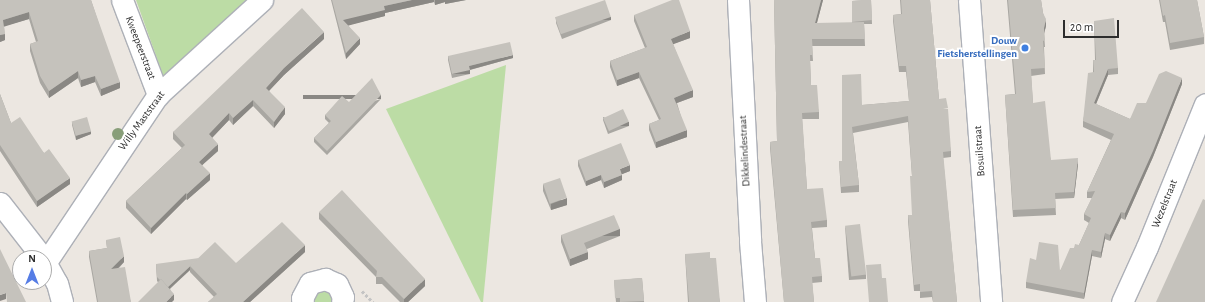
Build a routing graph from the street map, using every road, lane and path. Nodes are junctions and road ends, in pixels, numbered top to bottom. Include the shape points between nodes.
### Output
1 (122, 0) edge
2 (262, 0) edge
3 (738, 0) edge
4 (969, 0) edge
5 (158, 95) junction
6 (1205, 104) edge
7 (0, 203) edge
8 (36, 250) edge
9 (51, 250) edge
10 (52, 274) edge
11 (62, 302) edge
12 (303, 302) edge
13 (342, 302) edge
14 (755, 302) edge
15 (991, 302) edge
16 (1122, 302) edge

1 - 5 street, Kweepeerstraat
2 - 5 street, Willy Maststraat
3 - 14 street, Dikkelindestraat
4 - 15 street, Bosuilstraat
5 - 9 street, Willy Maststraat
6 - 16 street, Wezelstraat via 1148,247
7 - 8 street
10 - 11 street
12 - 13 street via 302,298 310,283 325,279 336,284 343,297

